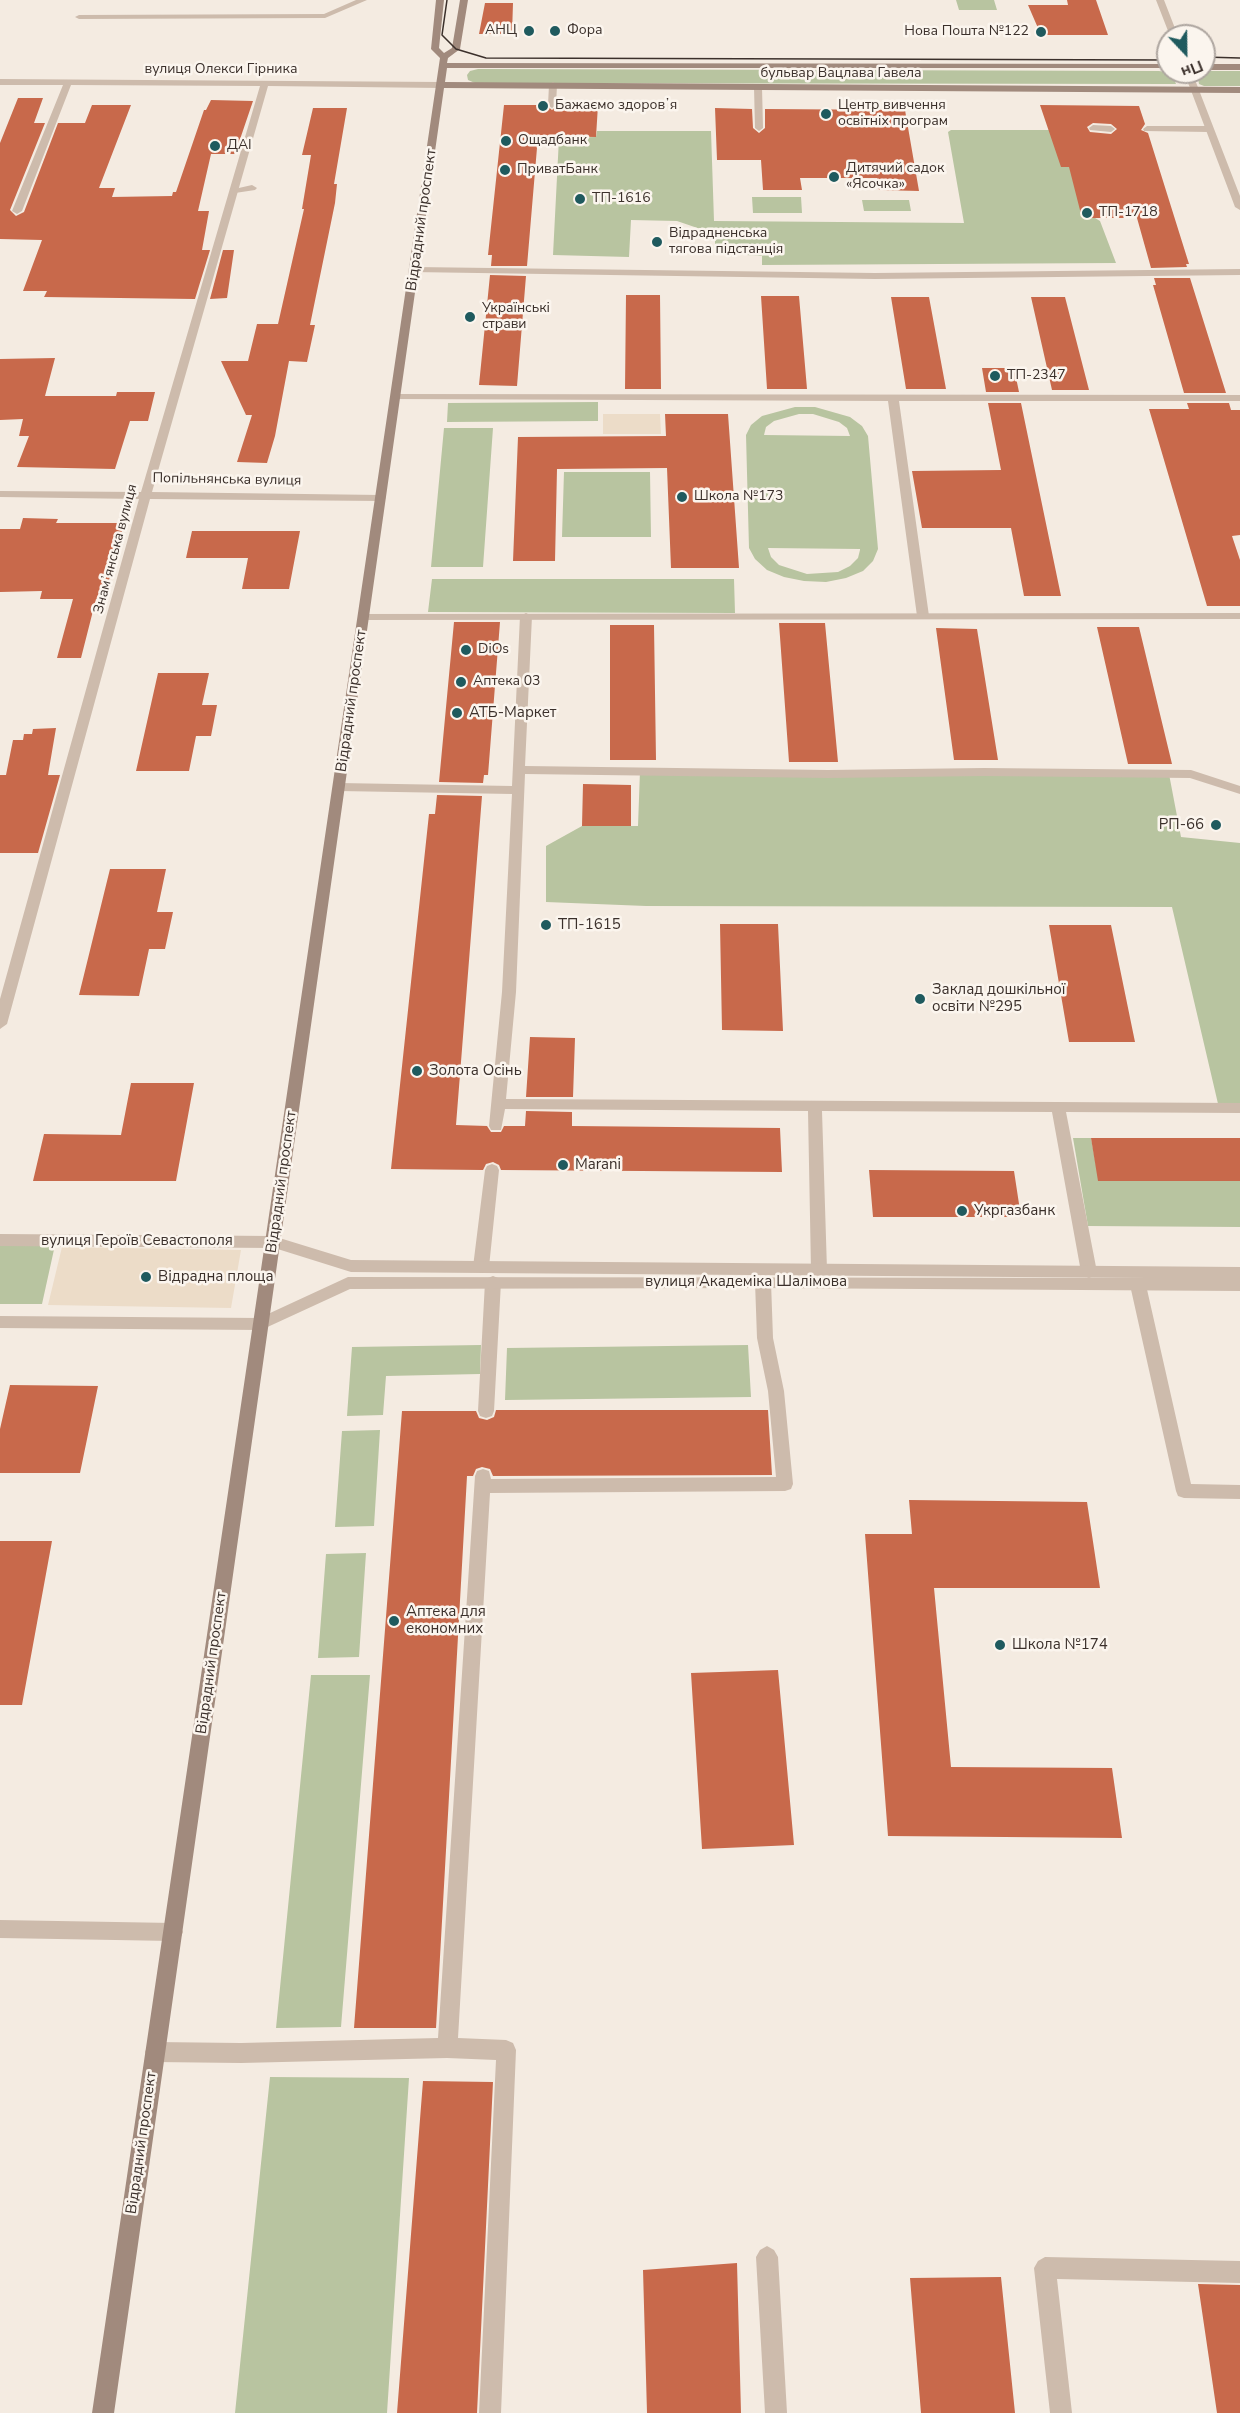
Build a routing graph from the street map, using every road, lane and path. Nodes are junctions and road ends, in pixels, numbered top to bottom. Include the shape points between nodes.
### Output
1 (363, 0) edge
2 (440, 0) edge
3 (455, 0) edge
4 (464, 0) edge
5 (1160, 0) edge
6 (79, 17) dead end
7 (1169, 24) edge
8 (443, 61) junction
9 (1156, 66) edge
10 (1216, 67) edge
11 (1240, 67) edge
12 (0, 82) edge
13 (68, 82) junction
14 (265, 83) junction
15 (1191, 84) edge
16 (441, 85) junction
17 (553, 86) junction
18 (758, 87) junction
19 (1192, 89) junction
20 (1240, 90) edge
21 (552, 105) dead end
22 (759, 128) dead end
23 (1093, 129) dead end
24 (1111, 129) dead end
25 (1147, 129) dead end
26 (1208, 129) junction
27 (252, 188) dead end
28 (235, 190) junction
29 (1240, 207) edge
30 (17, 211) dead end
31 (415, 270) junction
32 (1240, 272) edge
33 (396, 397) junction
34 (893, 398) junction
35 (1240, 398) edge
36 (0, 494) edge
37 (147, 495) junction
38 (381, 498) junction
39 (526, 616) junction
40 (923, 616) junction
41 (1240, 616) edge
42 (364, 617) junction
43 (518, 770) junction
44 (339, 787) junction
45 (517, 790) junction
46 (1240, 790) edge
47 (0, 1024) edge
48 (498, 1104) junction
49 (815, 1106) junction
50 (1058, 1107) junction
51 (1240, 1108) edge
52 (496, 1126) dead end
53 (492, 1170) dead end
54 (0, 1240) edge
55 (273, 1242) junction
56 (481, 1267) junction
57 (819, 1270) junction
58 (1089, 1272) junction
59 (1240, 1273) edge
60 (493, 1282) junction
61 (763, 1282) junction
62 (1138, 1285) junction
63 (1240, 1285) edge
64 (0, 1323) edge
65 (261, 1324) junction
66 (486, 1411) dead end
67 (1240, 1492) edge
68 (0, 1929) edge
69 (173, 1932) junction
70 (447, 2048) junction
71 (155, 2052) junction
72 (768, 2257) dead end
73 (1240, 2271) edge
74 (103, 2413) edge
75 (490, 2413) edge
76 (776, 2413) edge
77 (1061, 2413) edge

1 - 6 street via 325,16
2 - 8 main road, Відрадний проспект via 435,49
3 - 4 street
4 - 8 main road, Відрадний проспект via 456,49
5 - 7 street
8 - 9 main road, бульвар Вацлава Гавела
8 - 16 main road, Відрадний проспект
10 - 11 main road
12 - 13 street, вулиця Олекси Гірника
13 - 14 street, вулиця Олекси Гірника
13 - 30 street
14 - 16 street, вулиця Олекси Гірника
14 - 28 street, Знамʼянська вулиця
15 - 19 street
16 - 17 main road, бульвар Вацлава Гавела
16 - 31 main road, Відрадний проспект
17 - 18 main road, бульвар Вацлава Гавела
17 - 21 street
18 - 19 main road, бульвар Вацлава Гавела
18 - 22 street
19 - 20 main road, бульвар Вацлава Гавела
19 - 26 street
23 - 24 street
25 - 26 street
26 - 29 street
27 - 28 street
28 - 37 street, Знамʼянська вулиця
31 - 32 street via 865,276
31 - 33 main road, Відрадний проспект
33 - 34 street
33 - 38 main road, Відрадний проспект
34 - 35 street
34 - 40 street
36 - 37 street, Попільнянська вулиця
37 - 38 street, Попільнянська вулиця
37 - 47 street, Знамʼянська вулиця
38 - 42 main road, Відрадний проспект
39 - 40 street
39 - 42 street
39 - 43 street
40 - 41 street
42 - 44 main road, Відрадний проспект
43 - 45 street
43 - 46 street via 1191,774
44 - 45 street
44 - 55 main road, Відрадний проспект
45 - 48 street via 509,992
48 - 49 street
48 - 52 street
49 - 50 street
49 - 57 street
50 - 51 street
50 - 58 street
53 - 56 street
54 - 55 street, вулиця Героїв Севастополя
55 - 56 street, вулиця Академіка Шалімова via 351,1266
55 - 65 main road, Відрадний проспект
56 - 57 street, вулиця Академіка Шалімова
57 - 58 street, вулиця Академіка Шалімова
58 - 59 street, вулиця Академіка Шалімова
60 - 61 street, вулиця Академіка Шалімова
60 - 65 street, вулиця Академіка Шалімова via 348,1283
60 - 66 street
61 - 62 street, вулиця Академіка Шалімова
61 - 70 street via 765,1338 776,1391 785,1484 483,1481
62 - 63 street, вулиця Академіка Шалімова
62 - 67 street via 1184,1491
64 - 65 street
65 - 69 main road, Відрадний проспект
68 - 69 street
69 - 71 main road, Відрадний проспект
70 - 71 street
70 - 75 street via 506,2050
71 - 74 main road, Відрадний проспект
72 - 76 street
73 - 77 street via 1045,2268

